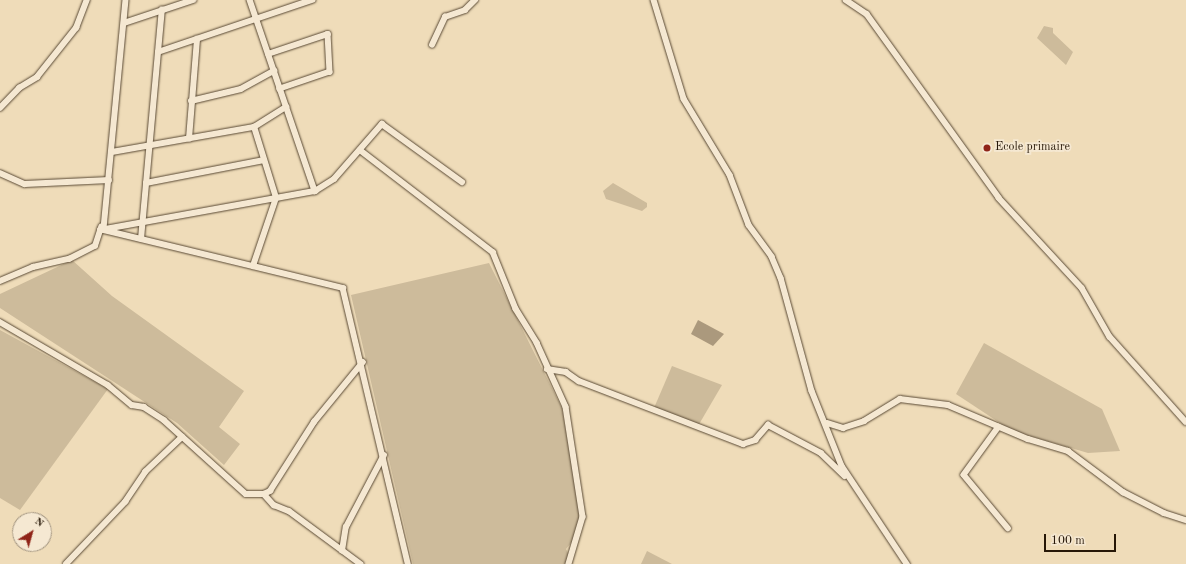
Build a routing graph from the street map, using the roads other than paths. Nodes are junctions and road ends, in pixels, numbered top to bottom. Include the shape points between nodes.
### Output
1 (88, 0) edge
2 (126, 0) edge
3 (192, 0) edge
4 (250, 0) edge
5 (312, 0) edge
6 (475, 0) edge
7 (654, 0) edge
8 (846, 0) edge
9 (162, 10) junction
10 (256, 19) junction
11 (124, 23) junction
12 (197, 39) junction
13 (432, 45) dead end
14 (158, 52) junction
15 (268, 54) junction
16 (274, 71) junction
17 (280, 89) junction
18 (192, 101) junction
19 (286, 107) junction
20 (0, 108) edge
21 (254, 127) junction
22 (189, 139) junction
23 (150, 145) junction
24 (360, 150) junction
25 (112, 152) junction
26 (264, 160) junction
27 (0, 173) edge
28 (109, 180) junction
29 (462, 182) dead end
30 (146, 183) junction
31 (314, 191) junction
32 (276, 198) junction
33 (102, 223) dead end
34 (143, 223) junction
35 (102, 230) junction
36 (141, 239) junction
37 (253, 266) junction
38 (0, 281) edge
39 (0, 322) edge
40 (363, 362) junction
41 (547, 370) junction
42 (1186, 422) edge
43 (827, 423) junction
44 (999, 427) junction
45 (182, 437) junction
46 (384, 455) junction
47 (850, 481) junction
48 (264, 494) junction
49 (1186, 520) edge
50 (1008, 528) dead end
51 (342, 551) junction
52 (66, 564) edge
53 (361, 564) edge
54 (408, 564) edge
55 (569, 564) edge
56 (907, 564) edge

1 - 20 street via 76,28 37,77 19,88
2 - 11 street
3 - 9 street
4 - 10 street
5 - 10 street
6 - 13 street via 465,10 446,17
7 - 43 street via 684,99 730,174 749,225 772,257 781,278 812,391
8 - 42 street via 867,14 999,198 1082,288 1110,337
9 - 11 street
9 - 14 street
10 - 12 street
10 - 15 street
11 - 25 street
12 - 14 street
12 - 18 street
14 - 23 street
15 - 16 street
15 - 17 street via 328,34 330,72
16 - 17 street
16 - 18 street via 241,89
17 - 19 street
18 - 22 street
19 - 21 street
19 - 31 street
21 - 22 street
21 - 26 street
22 - 23 street
23 - 25 street
23 - 30 street
24 - 29 street via 382,124
24 - 31 street via 334,179
24 - 41 street via 493,252 516,308 537,343
25 - 28 street
26 - 30 street
26 - 32 street
27 - 28 street via 25,184
28 - 35 street
30 - 34 street
31 - 32 street
32 - 34 street
32 - 37 street
33 - 35 street
34 - 35 street
34 - 36 street
35 - 36 street
35 - 38 street via 95,246 69,259 33,267
36 - 37 street
37 - 40 street via 343,288
39 - 45 street via 108,385 132,405 148,409
40 - 46 street
40 - 48 street via 314,422 286,469
41 - 47 street via 566,372 579,381 743,444 755,440 768,425 820,453
41 - 55 street via 566,407 583,506 583,517
43 - 44 street via 842,428 864,421 890,403 909,398 948,405
43 - 47 street
44 - 49 street via 1068,451 1123,492 1164,513
44 - 50 street via 964,475
45 - 48 street via 243,493
45 - 52 street via 145,472 125,502
46 - 51 street via 346,527
46 - 54 street
47 - 56 street
48 - 51 street
51 - 53 street

